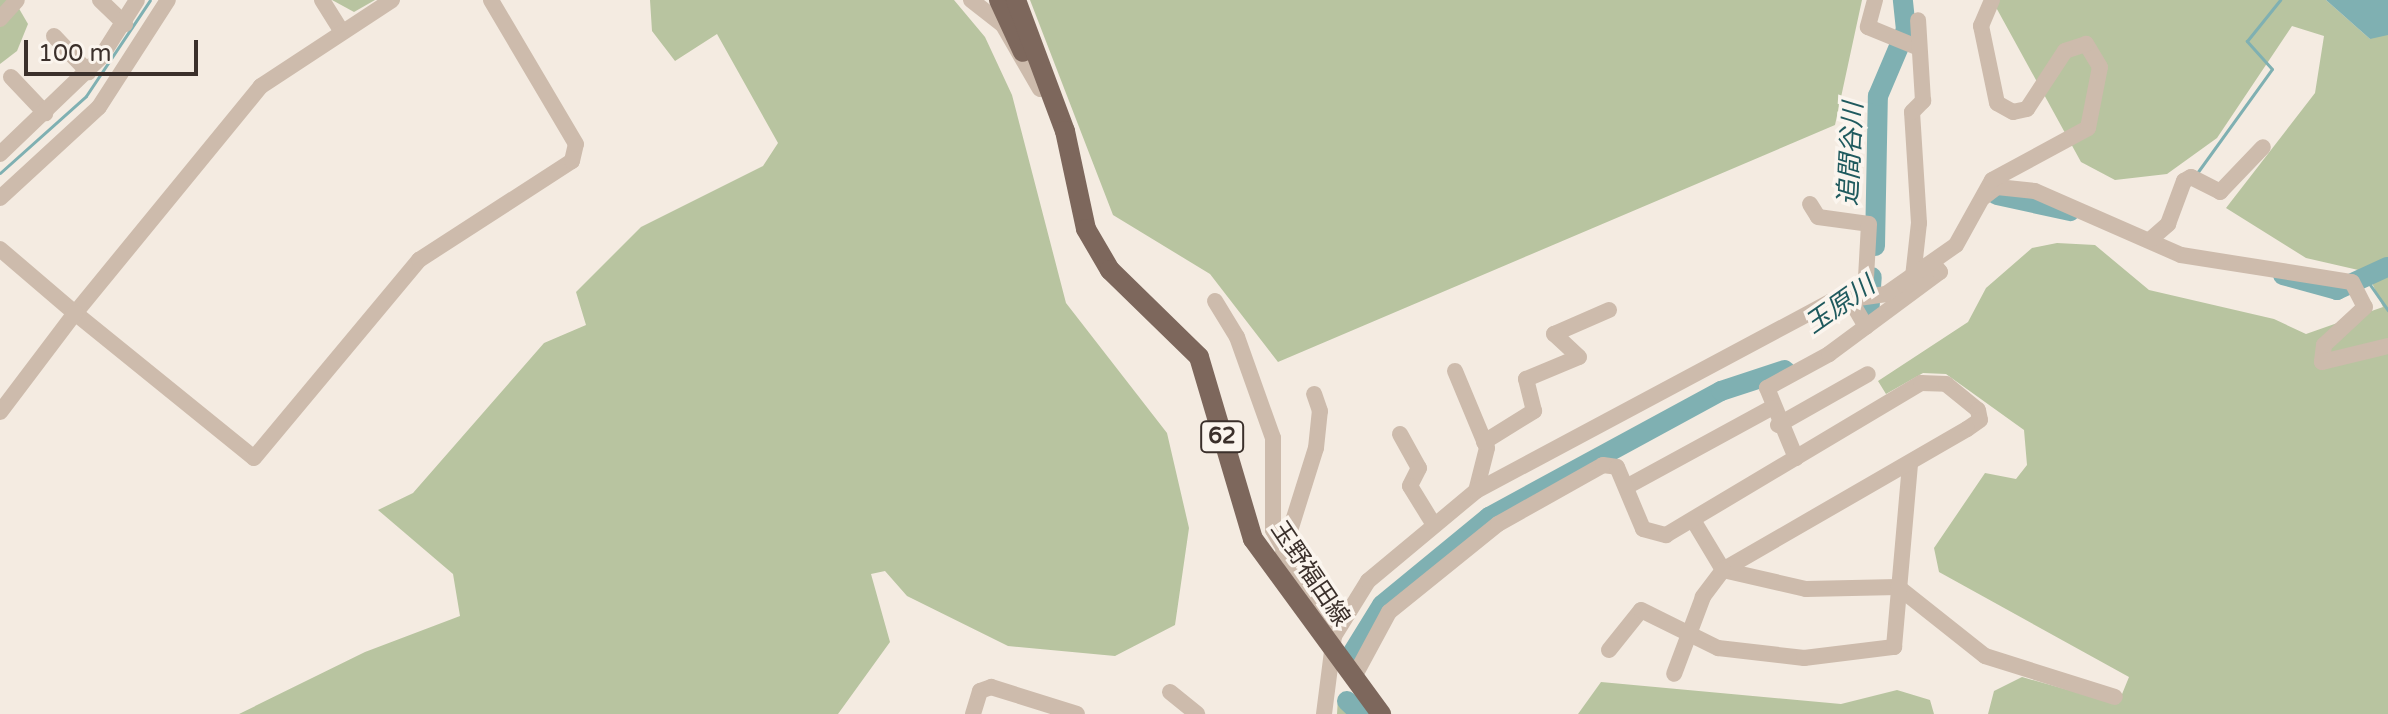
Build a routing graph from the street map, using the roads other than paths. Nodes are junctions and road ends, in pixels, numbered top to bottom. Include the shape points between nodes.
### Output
1 (17, 0) edge
2 (100, 0) edge
3 (137, 0) edge
4 (168, 0) edge
5 (322, 0) edge
6 (392, 0) edge
7 (491, 0) edge
8 (971, 0) edge
9 (999, 0) edge
10 (1016, 0) edge
11 (1875, 0) edge
12 (1992, 0) edge
13 (0, 19) edge
14 (1918, 20) dead end
15 (125, 24) junction
16 (341, 30) junction
17 (54, 36) dead end
18 (1908, 41) junction
19 (88, 72) junction
20 (11, 77) dead end
21 (1040, 89) junction
22 (45, 113) junction
23 (2263, 147) dead end
24 (0, 154) edge
25 (1071, 162) junction
26 (0, 198) edge
27 (1810, 204) dead end
28 (1978, 204) junction
29 (2151, 239) junction
30 (0, 249) edge
31 (1911, 285) junction
32 (1864, 299) junction
33 (1215, 301) dead end
34 (1609, 310) dead end
35 (75, 313) junction
36 (1863, 323) junction
37 (2388, 346) edge
38 (1455, 371) dead end
39 (1868, 374) dead end
40 (1314, 394) dead end
41 (1771, 408) junction
42 (0, 412) edge
43 (1778, 425) junction
44 (1400, 434) dead end
45 (1484, 442) junction
46 (1796, 458) junction
47 (1910, 464) junction
48 (1628, 486) junction
49 (1476, 491) junction
50 (1693, 520) junction
51 (1434, 525) junction
52 (1283, 553) junction
53 (1723, 570) junction
54 (1898, 587) junction
55 (1689, 635) junction
56 (1332, 643) junction
57 (1609, 650) dead end
58 (1674, 674) dead end
59 (1354, 677) junction
60 (1170, 692) dead end
61 (2115, 697) dead end
62 (1041, 709) edge
63 (973, 714) edge
64 (1077, 714) edge
65 (1197, 714) edge
66 (1324, 714) edge
67 (1381, 714) edge

1 - 13 street
2 - 15 street
3 - 15 street
4 - 26 street via 99,107
5 - 16 street
6 - 16 street
7 - 35 street via 576,144 572,161 419,260 254,458
8 - 21 street via 1003,25
9 - 21 main road, 玉野福田線 / 62
10 - 25 main road, 玉野福田線 / 62
11 - 18 street via 1868,27
12 - 28 street via 1981,26 2003,109 2027,109 2073,44 2094,48 2100,67 2088,128 1992,180
14 - 18 street
15 - 19 street
16 - 35 street via 261,86
17 - 19 street
18 - 31 street
19 - 22 street
20 - 22 street
21 - 25 main road, 玉野福田線 / 62
22 - 24 street
23 - 29 street via 2220,192 2193,178
25 - 56 main road, 玉野福田線 / 62 via 1086,229 1110,270 1199,357 1240,510 1267,564
27 - 32 street via 1818,217 1869,224
28 - 29 street via 1997,187 2035,191
28 - 31 street via 1956,245
29 - 37 street via 2181,255 2354,285 2366,300 2362,315 2324,345 2322,362
30 - 35 street
31 - 32 street
31 - 36 street
32 - 36 street
32 - 49 street via 1830,302
33 - 52 street via 1237,337 1273,438 1268,514
34 - 45 street via 1554,334 1579,357 1526,379 1534,411
35 - 42 street
36 - 41 street via 1767,388
38 - 45 street
39 - 43 street
40 - 52 street via 1320,411 1316,448
41 - 43 street
41 - 48 street
43 - 46 street
44 - 51 street via 1419,468 1410,486
45 - 49 street via 1487,457
46 - 47 street via 1921,383 1946,384 1980,420
46 - 50 street
47 - 53 street
47 - 54 street
48 - 50 street via 1643,529 1666,535
48 - 59 street via 1617,467 1603,465 1498,524 1389,612
49 - 51 street
50 - 53 street
51 - 56 street via 1377,569
52 - 56 street
53 - 54 street via 1806,589
53 - 55 street
54 - 55 street via 1894,647 1804,658 1718,648
54 - 61 street via 1985,656
55 - 57 street via 1641,610
55 - 58 street
56 - 59 main road, 玉野福田線 / 62
56 - 66 street
59 - 67 main road, 玉野福田線 / 62
60 - 65 street
62 - 63 street via 991,687 980,691
62 - 64 street

